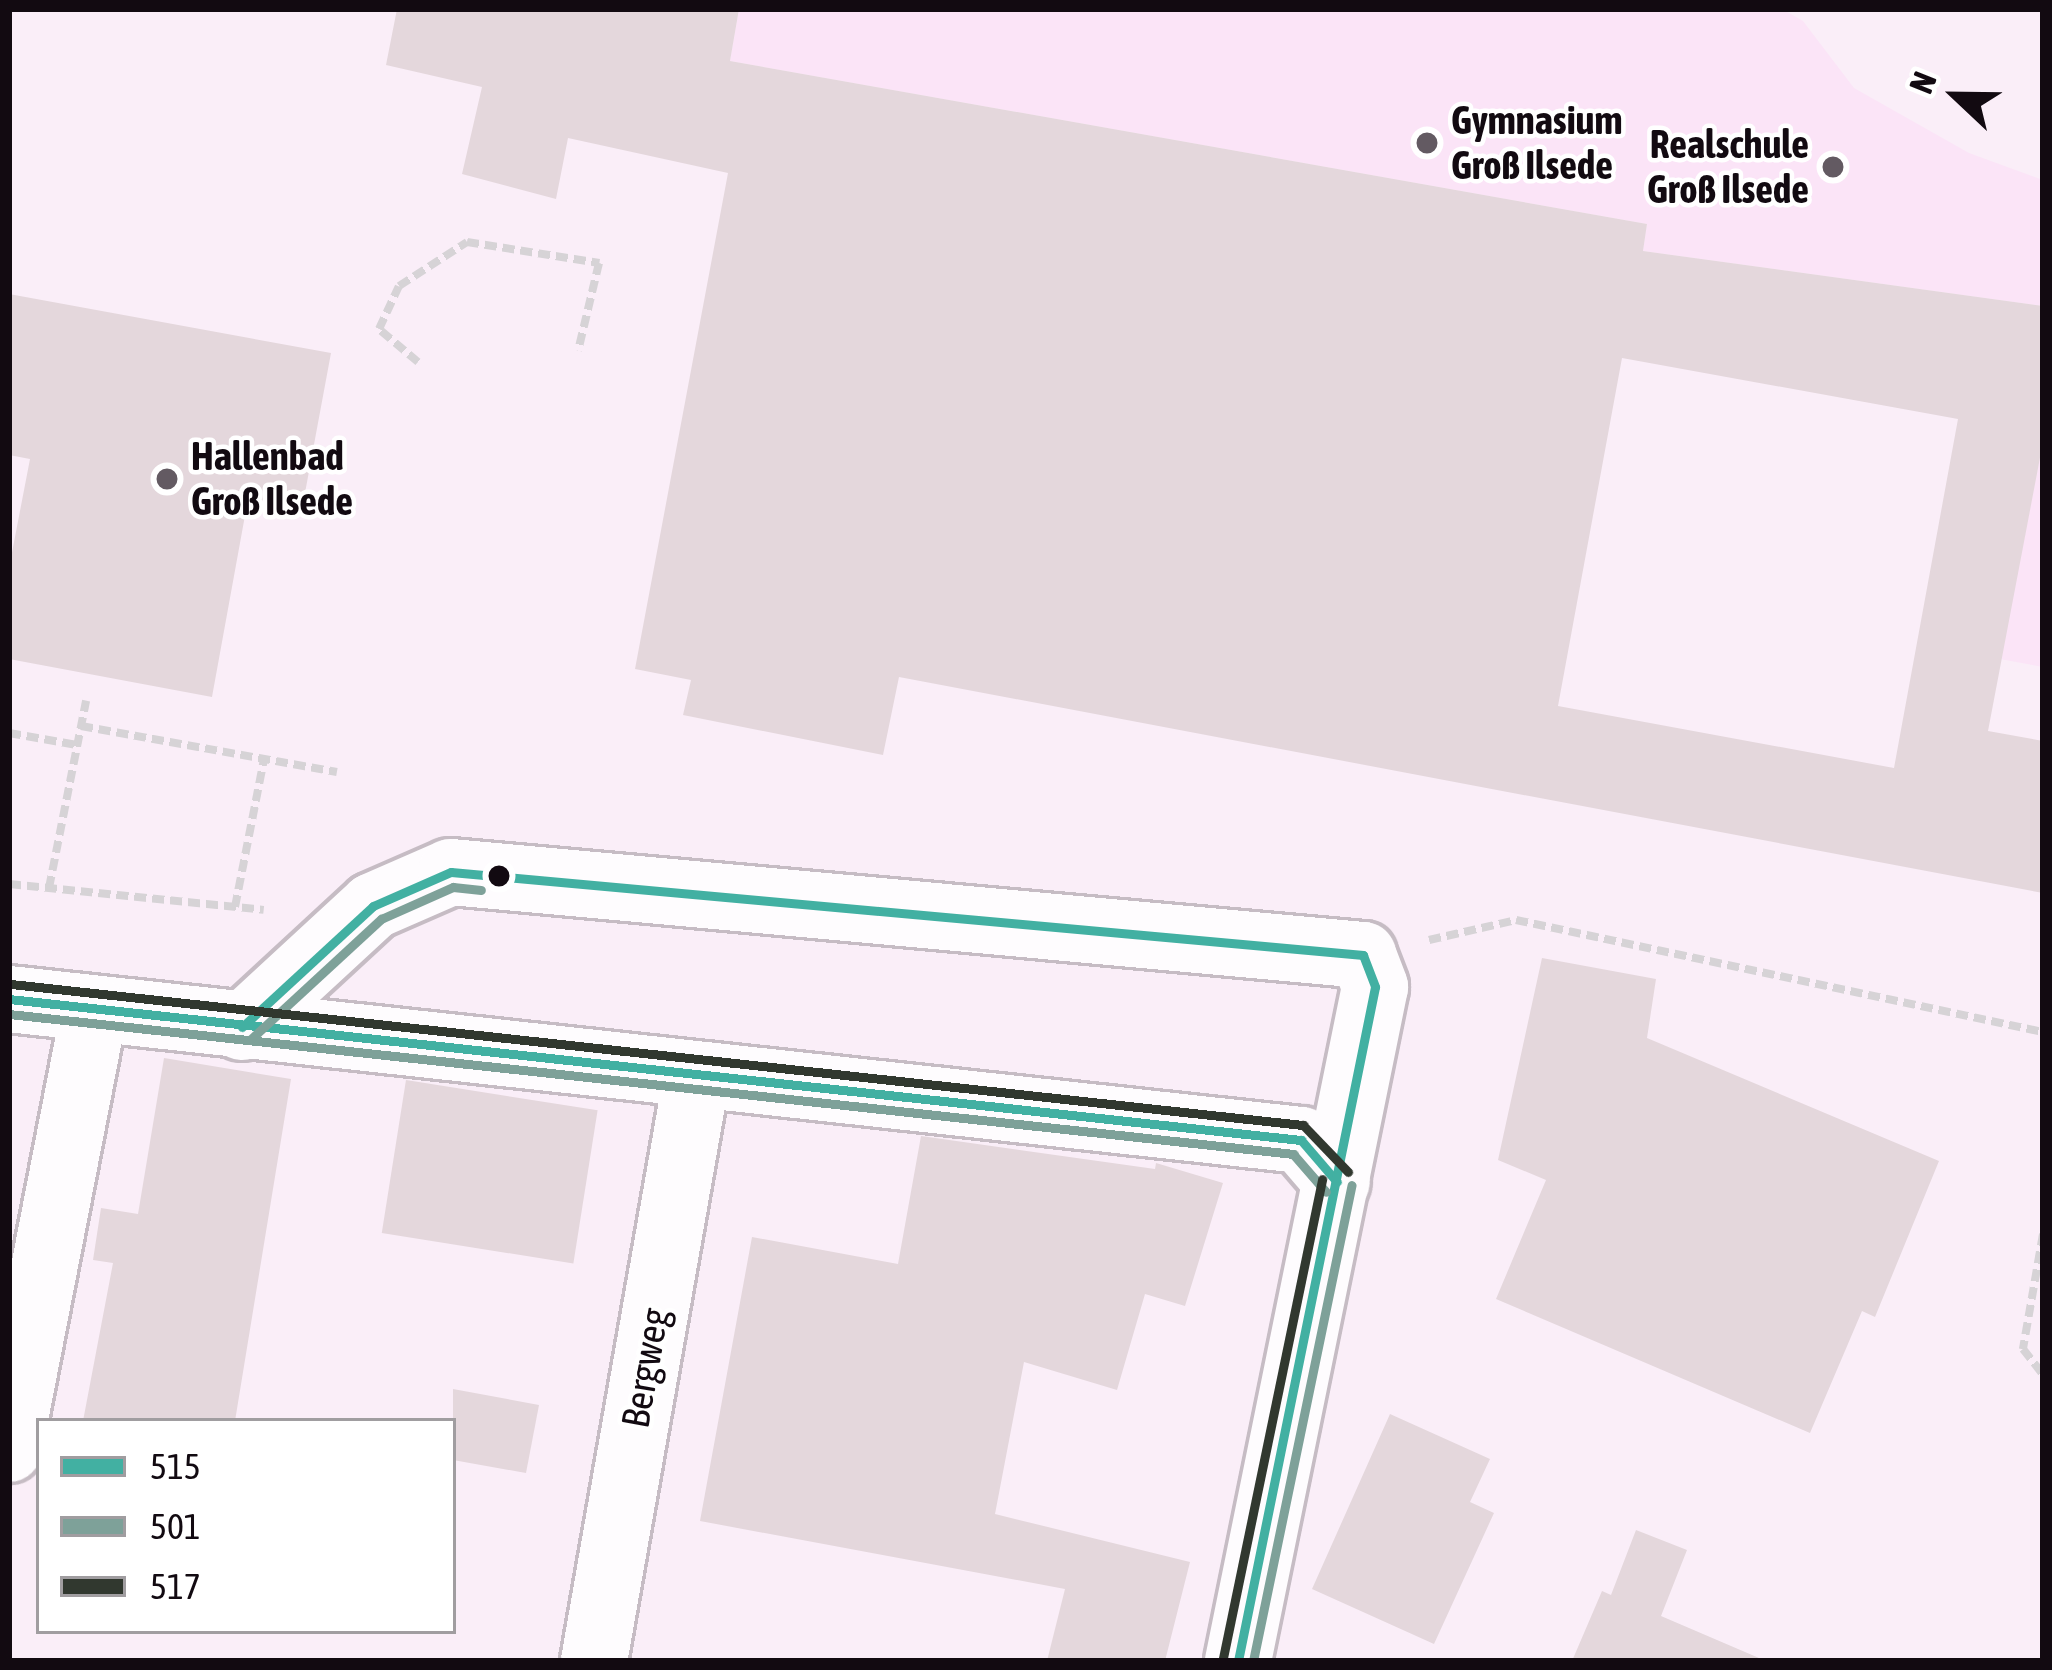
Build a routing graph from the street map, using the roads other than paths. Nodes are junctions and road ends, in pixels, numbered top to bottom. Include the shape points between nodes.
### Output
1 (9, 999) edge
2 (94, 1010) junction
3 (242, 1027) junction
4 (697, 1076) junction
5 (1337, 1183) junction
6 (9, 1448) edge
7 (1252, 1655) edge
8 (594, 1661) edge

1 - 2 street
2 - 3 street
2 - 6 street
3 - 4 street
3 - 5 street via 373,906 451,872 1363,955 1375,987
4 - 5 street via 1301,1140
4 - 8 street, Bergweg
5 - 7 street

